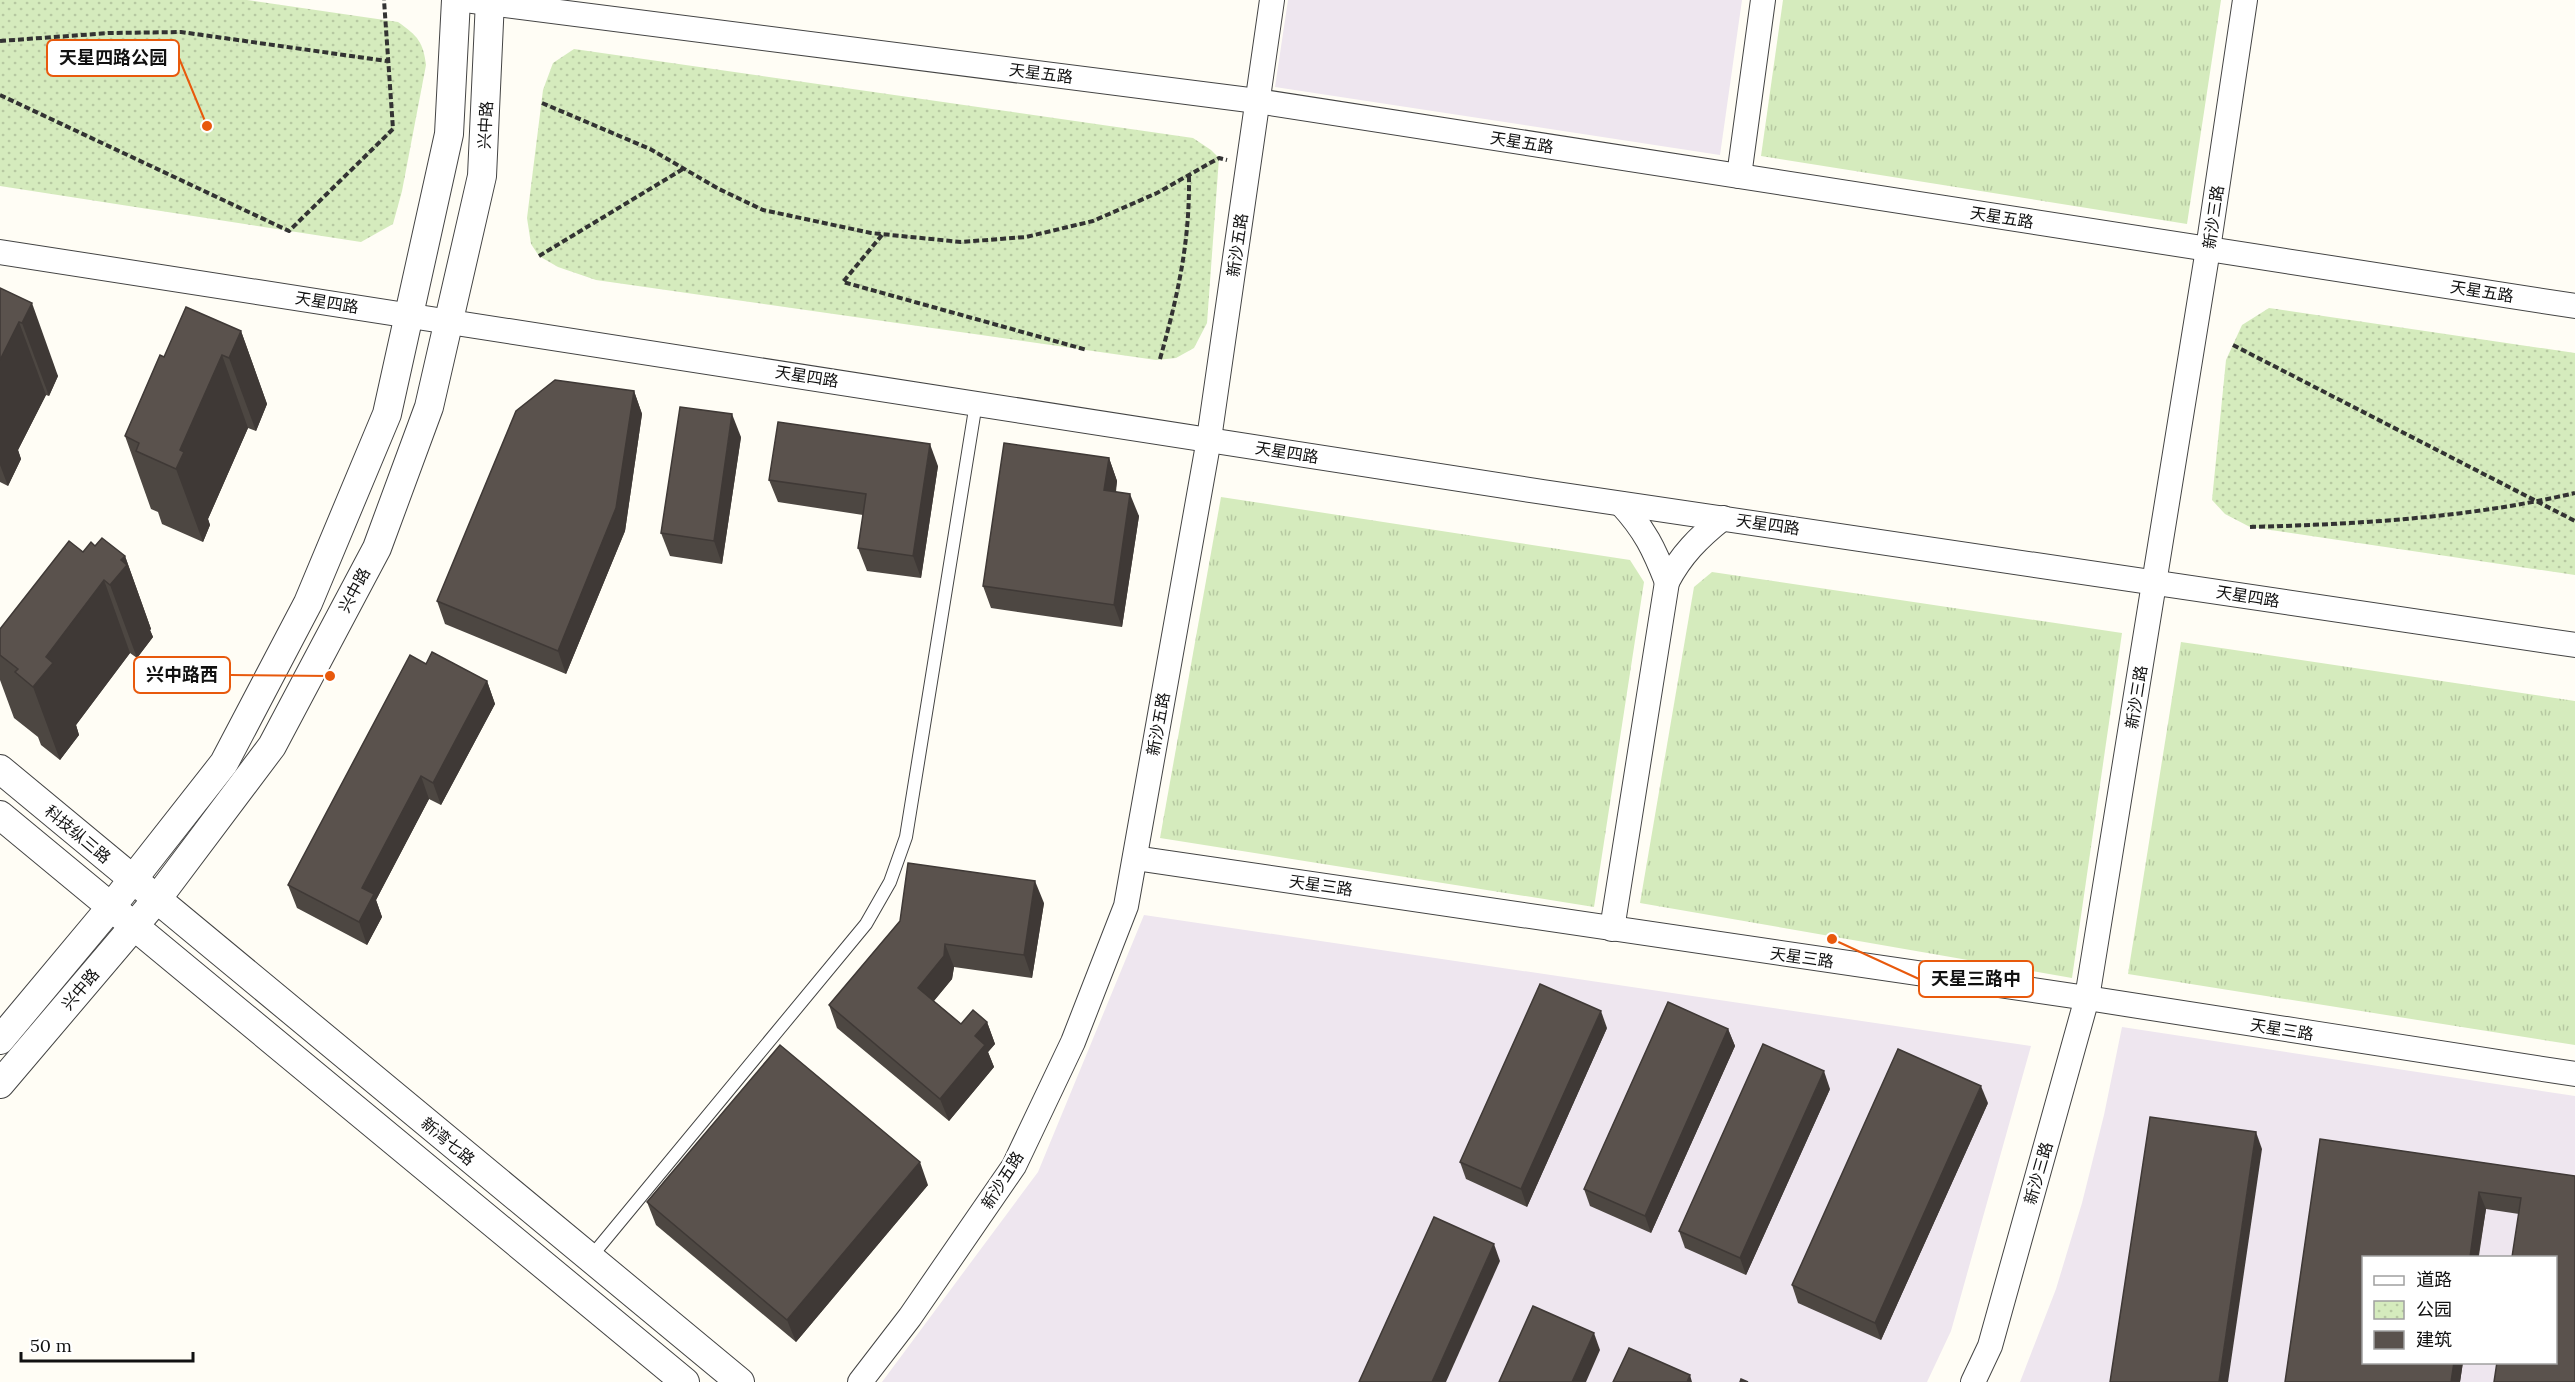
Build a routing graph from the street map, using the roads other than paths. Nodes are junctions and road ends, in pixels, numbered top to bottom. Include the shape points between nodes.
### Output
1 (456, 0) edge
2 (1272, 0) edge
3 (1763, 0) edge
4 (2245, 0) edge
5 (482, 1) edge
6 (1257, 101) junction
7 (1739, 176) junction
8 (2208, 249) junction
9 (0, 252) edge
10 (2575, 306) edge
11 (409, 314) junction
12 (449, 320) junction
13 (976, 403) junction
14 (1209, 439) junction
15 (1621, 504) junction
16 (1723, 518) junction
17 (1667, 582) junction
18 (2156, 582) junction
19 (2575, 645) edge
20 (0, 769) edge
21 (0, 815) edge
22 (1135, 858) junction
23 (133, 879) junction
24 (157, 899) junction
25 (111, 907) junction
26 (132, 926) junction
27 (1612, 929) junction
28 (2087, 999) junction
29 (0, 1040) edge
30 (2575, 1074) edge
31 (0, 1084) edge
32 (590, 1258) junction
33 (685, 1382) edge
34 (740, 1382) edge
35 (860, 1382) edge
36 (1973, 1382) edge

1 - 11 street, 兴中路 via 449,134
2 - 6 street, 新沙五路
3 - 7 street
4 - 8 street, 新沙三路
5 - 6 street, 天星五路
5 - 12 street, 兴中路 via 483,176
6 - 7 street, 天星五路
6 - 14 street, 新沙五路
7 - 8 street, 天星五路
8 - 10 street, 天星五路
8 - 18 street, 新沙三路
9 - 11 street, 天星四路
11 - 12 street, 天星四路
11 - 23 street, 兴中路 via 387,414 308,603 224,763
12 - 13 street, 天星四路
12 - 24 street, 兴中路 via 429,407 377,548 272,746
13 - 14 street, 天星四路
13 - 32 lane via 906,837 890,882 866,924
14 - 15 street, 天星四路
14 - 22 street, 新沙五路
15 - 16 street, 天星四路
15 - 17 street via 1653,546
16 - 17 street via 1695,541 1677,562
16 - 18 street, 天星四路
17 - 27 street
18 - 19 street, 天星四路
18 - 28 street, 新沙三路
20 - 23 street, 科技纵三路
21 - 25 street
22 - 27 street, 天星三路
22 - 35 street, 新沙五路 via 1126,906 1081,1021 1014,1166
23 - 24 street, 科技纵三路
23 - 25 street, 兴中路
24 - 26 street, 兴中路
24 - 32 street, 新湾七路
25 - 26 street
25 - 29 street, 兴中路
26 - 31 street, 兴中路
26 - 33 street
27 - 28 street, 天星三路
28 - 30 street, 天星三路
28 - 36 street, 新沙三路 via 1990,1346
32 - 34 street, 新湾七路

